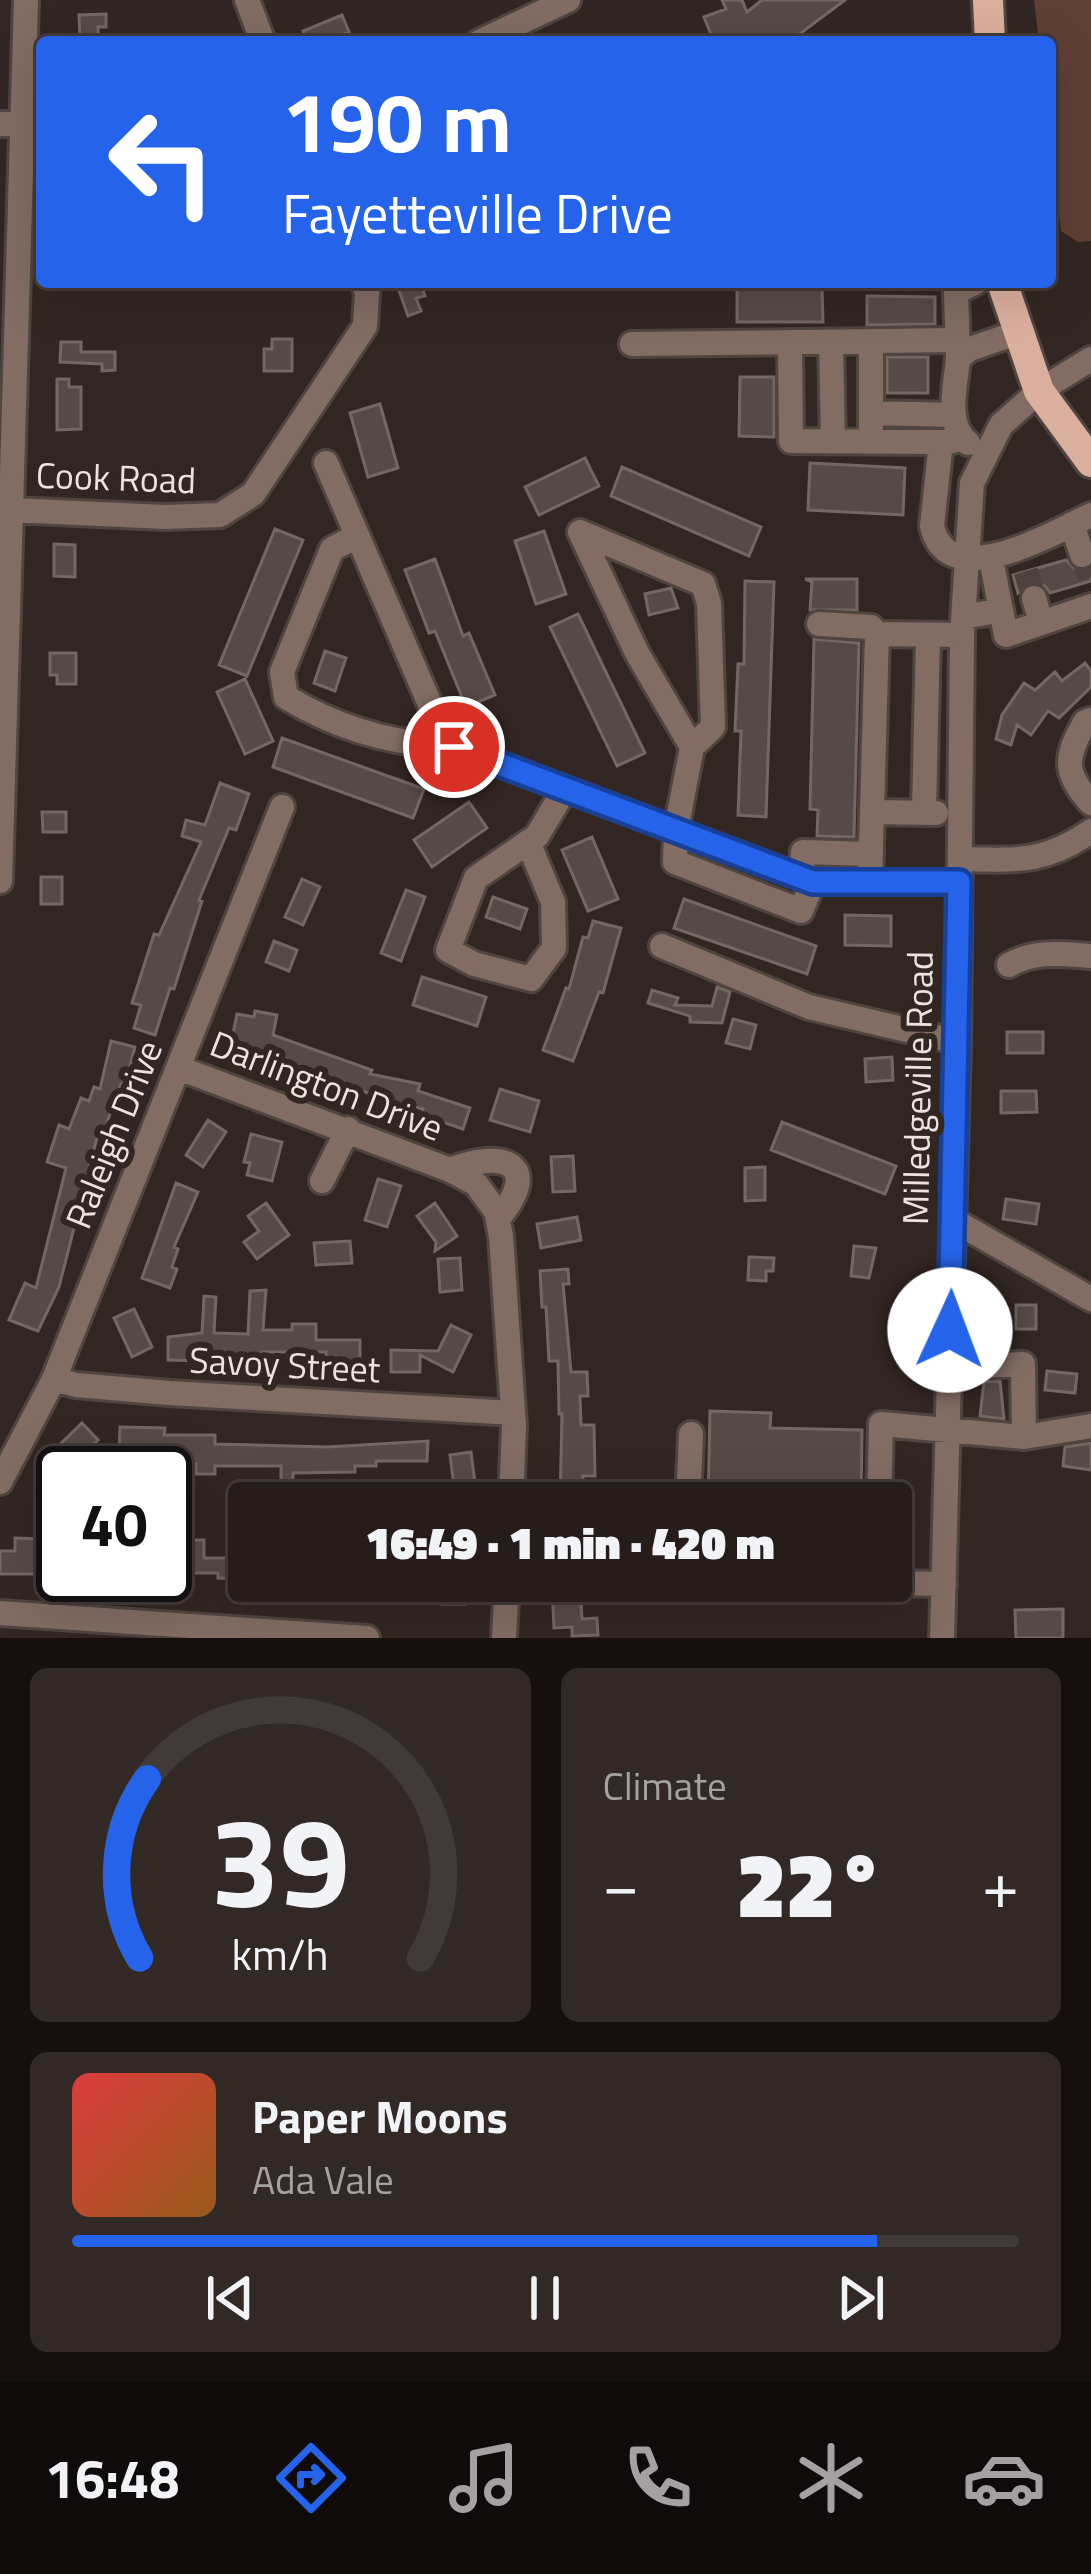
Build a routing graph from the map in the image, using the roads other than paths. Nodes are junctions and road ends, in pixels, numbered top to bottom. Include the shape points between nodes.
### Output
1 (26, 0) edge
2 (247, 0) edge
3 (568, 0) edge
4 (988, 0) edge
5 (261, 36) edge
6 (492, 36) edge
7 (990, 36) edge
8 (21, 125) edge
9 (365, 288) edge
10 (959, 288) edge
11 (1004, 288) edge
12 (1016, 333) junction
13 (871, 341) junction
14 (790, 342) junction
15 (831, 342) junction
16 (632, 344) dead end
17 (958, 349) junction
18 (1091, 359) edge
19 (1039, 391) junction
20 (871, 413) junction
21 (951, 431) junction
22 (832, 441) junction
23 (871, 442) junction
24 (984, 456) junction
25 (1091, 462) edge
26 (326, 463) dead end
27 (938, 474) junction
28 (972, 484) junction
29 (12, 510) junction
30 (1082, 520) edge
31 (357, 536) junction
32 (1082, 555) dead end
33 (980, 559) junction
34 (1091, 606) edge
35 (1001, 610) junction
36 (819, 624) dead end
37 (963, 626) junction
38 (877, 634) junction
39 (928, 635) junction
40 (2, 717) edge
41 (1091, 720) edge
42 (441, 746) junction
43 (692, 747) junction
44 (566, 788) junction
45 (1091, 803) edge
46 (282, 807) dead end
47 (872, 812) junction
48 (924, 813) junction
49 (961, 813) junction
50 (676, 830) junction
51 (1091, 831) edge
52 (528, 842) junction
53 (871, 854) junction
54 (960, 870) junction
55 (0, 880) edge
56 (807, 880) junction
57 (870, 882) junction
58 (662, 946) dead end
59 (1091, 956) edge
60 (1009, 965) dead end
61 (958, 1042) junction
62 (179, 1068) junction
63 (348, 1129) junction
64 (450, 1170) junction
65 (322, 1181) dead end
66 (497, 1219) junction
67 (953, 1220) junction
68 (1091, 1299) edge
69 (949, 1367) junction
70 (54, 1378) junction
71 (513, 1413) junction
72 (1091, 1426) edge
73 (947, 1430) junction
74 (691, 1434) dead end
75 (1024, 1437) junction
76 (511, 1482) edge
77 (689, 1482) edge
78 (879, 1482) edge
79 (0, 1483) edge
80 (912, 1583) edge
81 (944, 1584) junction
82 (506, 1602) edge
83 (0, 1613) edge
84 (231, 1633) edge
85 (367, 1638) edge
86 (504, 1638) edge
87 (942, 1638) edge

1 - 8 street
2 - 5 street
3 - 6 street
4 - 7 main road
8 - 29 street
9 - 29 street, Cook Road via 365,326 253,494 220,515
10 - 17 street
11 - 12 main road
12 - 17 street
12 - 19 main road
13 - 15 street
13 - 17 street
13 - 20 street
14 - 15 street
14 - 16 street
14 - 22 street via 790,441
15 - 22 street
17 - 21 street
18 - 19 street, Milledgeville Road
19 - 24 street, Milledgeville Road via 1001,424
19 - 25 main road
20 - 21 street
20 - 23 street
21 - 23 street
21 - 24 street
21 - 27 street
22 - 23 street
24 - 28 street, Milledgeville Road
26 - 31 street
27 - 28 street
27 - 33 street via 934,539
28 - 33 street, Milledgeville Road
29 - 40 street
30 - 32 street
30 - 33 street via 1022,560
31 - 42 street
31 - 42 street via 332,549 282,672 286,697 351,728
33 - 35 street
33 - 37 street, Milledgeville Road
34 - 35 street via 1038,610 1006,634
35 - 37 street
36 - 38 street
37 - 39 street
37 - 49 street, Milledgeville Road
38 - 39 street
38 - 47 street
39 - 48 street
40 - 55 street
41 - 45 street via 1068,757
42 - 44 street
43 - 43 street via 638,653 580,532 703,584 713,727
43 - 50 street
44 - 50 street
44 - 52 street
46 - 62 street, Raleigh Drive
47 - 48 street
47 - 53 street
48 - 49 street
49 - 54 street, Milledgeville Road
50 - 56 street via 675,862 801,911
51 - 54 street via 1031,861
52 - 52 street via 476,878 448,950 531,979 554,948 554,925
53 - 56 street via 803,852
53 - 57 street
54 - 57 street
54 - 61 street, Milledgeville Road
56 - 57 street
58 - 61 street via 809,1006
59 - 60 street via 1049,953
61 - 67 street, Milledgeville Road
62 - 63 street, Darlington Drive
62 - 70 street, Raleigh Drive
63 - 64 street, Darlington Drive
63 - 65 street
64 - 66 street, Darlington Drive via 476,1184
64 - 66 street, Darlington Drive via 488,1158 511,1167 518,1187
66 - 71 street, Darlington Drive
67 - 68 street
67 - 69 street, Milledgeville Road
69 - 73 street, Milledgeville Road
69 - 75 street via 1023,1364
70 - 71 street, Savoy Street via 169,1394
70 - 79 street, Raleigh Drive
71 - 76 street, Darlington Drive
72 - 75 street
73 - 75 street
73 - 78 street via 881,1424
73 - 81 street, Milledgeville Road
74 - 77 street
80 - 81 street
81 - 87 street, Milledgeville Road
82 - 86 street
83 - 84 street
84 - 85 street

